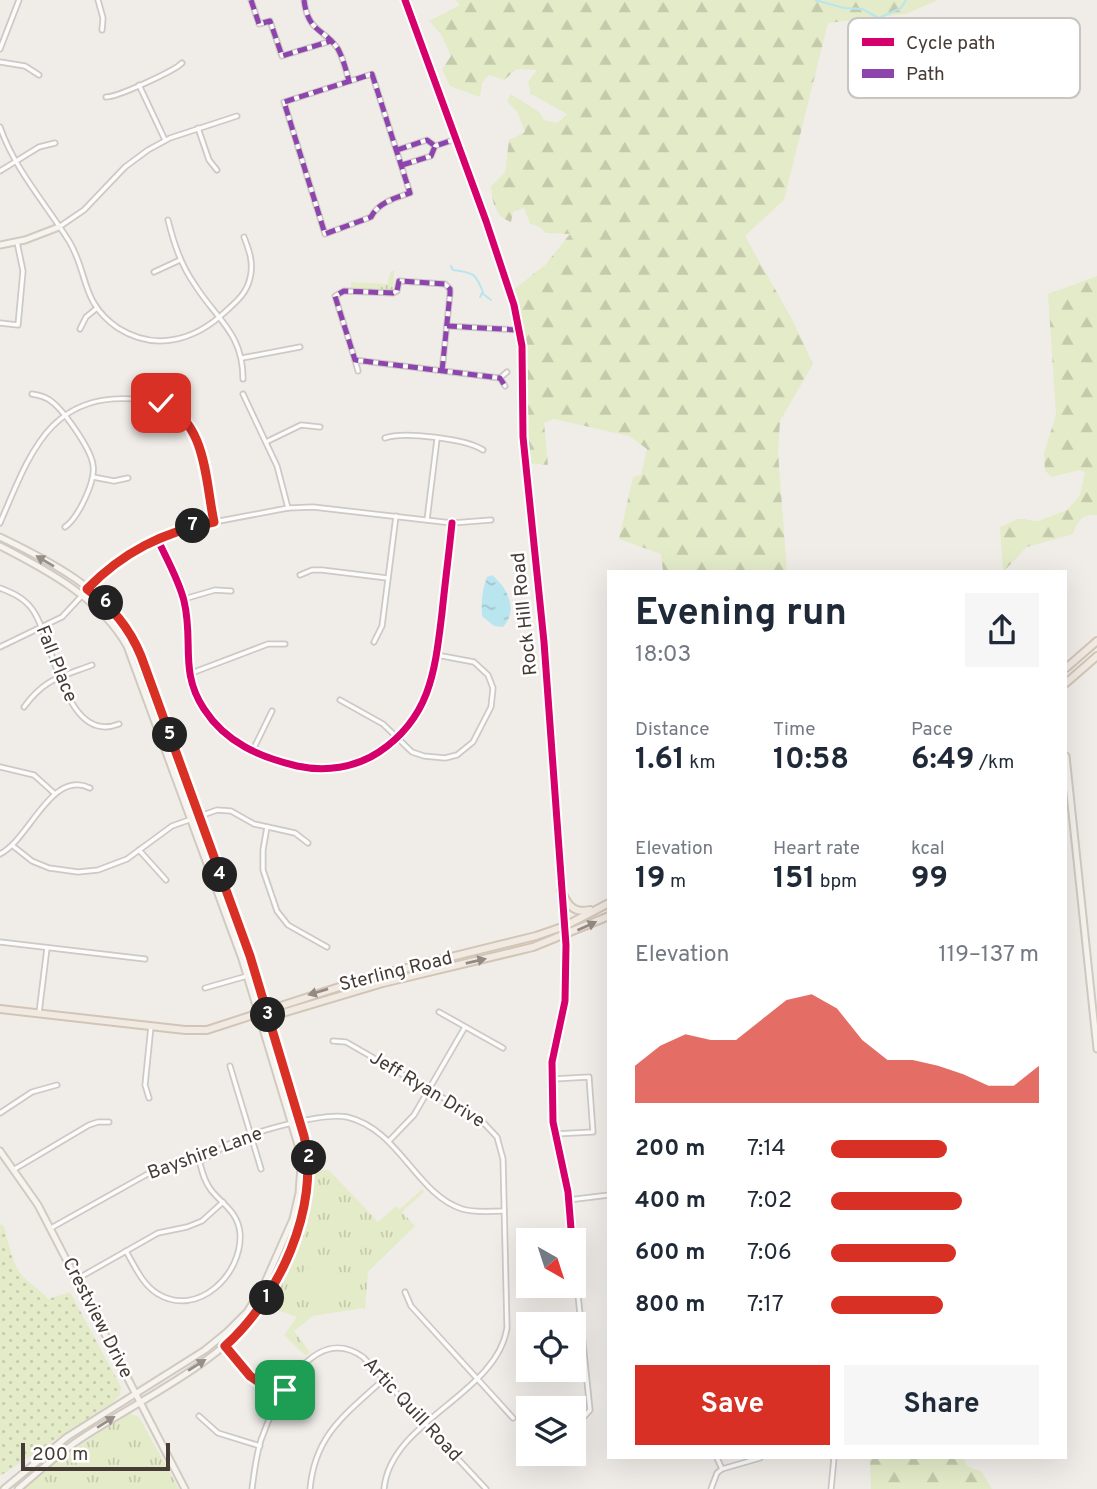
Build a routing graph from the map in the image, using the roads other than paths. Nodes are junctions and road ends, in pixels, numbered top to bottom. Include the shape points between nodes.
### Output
1 (19, 0) edge
2 (99, 0) edge
3 (251, 0) edge
4 (303, 0) edge
5 (405, 0) edge
6 (102, 30) dead end
7 (331, 41) junction
8 (0, 49) edge
9 (0, 62) edge
10 (182, 63) dead end
11 (39, 75) dead end
12 (349, 80) junction
13 (138, 85) junction
14 (106, 97) dead end
15 (237, 116) dead end
16 (0, 127) edge
17 (198, 128) junction
18 (456, 139) junction
19 (165, 140) junction
20 (55, 144) dead end
21 (435, 146) junction
22 (397, 150) junction
23 (15, 161) junction
24 (402, 165) junction
25 (217, 170) dead end
26 (0, 171) edge
27 (168, 220) dead end
28 (59, 227) junction
29 (244, 237) dead end
30 (17, 242) junction
31 (0, 245) edge
32 (180, 260) junction
33 (154, 272) dead end
34 (97, 308) junction
35 (220, 317) junction
36 (0, 323) edge
37 (447, 326) junction
38 (80, 329) dead end
39 (519, 330) junction
40 (300, 347) dead end
41 (242, 358) junction
42 (355, 360) junction
43 (358, 371) dead end
44 (442, 371) junction
45 (507, 372) dead end
46 (500, 378) junction
47 (243, 379) dead end
48 (505, 386) dead end
49 (32, 394) dead end
50 (243, 394) dead end
51 (65, 416) junction
52 (320, 427) dead end
53 (385, 438) dead end
54 (437, 439) junction
55 (266, 442) junction
56 (483, 450) dead end
57 (93, 477) junction
58 (128, 478) dead end
59 (288, 508) junction
60 (396, 516) junction
61 (427, 520) junction
62 (491, 520) dead end
63 (214, 522) junction
64 (0, 523) edge
65 (452, 523) junction
66 (65, 527) dead end
67 (0, 537) edge
68 (158, 538) junction
69 (0, 546) edge
70 (300, 575) dead end
71 (388, 578) junction
72 (0, 588) edge
73 (87, 589) junction
74 (231, 590) dead end
75 (81, 596) junction
76 (184, 599) junction
77 (42, 628) junction
78 (1097, 641) edge
79 (374, 642) dead end
80 (285, 644) dead end
81 (0, 647) edge
82 (437, 655) junction
83 (1097, 656) edge
84 (92, 665) dead end
85 (1067, 667) edge
86 (189, 674) junction
87 (60, 676) junction
88 (1067, 682) edge
89 (340, 700) dead end
90 (24, 707) dead end
91 (272, 711) dead end
92 (119, 724) dead end
93 (397, 738) junction
94 (252, 752) junction
95 (1067, 764) edge
96 (0, 767) edge
97 (90, 788) dead end
98 (55, 794) junction
99 (199, 815) junction
100 (190, 818) junction
101 (267, 827) junction
102 (308, 843) dead end
103 (13, 846) junction
104 (139, 850) junction
105 (0, 854) edge
106 (166, 880) dead end
107 (561, 890) junction
108 (607, 904) edge
109 (599, 908) junction
110 (607, 917) edge
111 (565, 926) junction
112 (565, 935) junction
113 (0, 942) edge
114 (327, 947) dead end
115 (47, 948) junction
116 (145, 959) dead end
117 (247, 976) junction
118 (205, 988) dead end
119 (0, 1009) edge
120 (266, 1009) junction
121 (39, 1013) junction
122 (439, 1013) dead end
123 (258, 1014) junction
124 (269, 1017) junction
125 (151, 1026) junction
126 (465, 1027) junction
127 (333, 1041) dead end
128 (1097, 1047) edge
129 (503, 1048) dead end
130 (230, 1066) dead end
131 (553, 1079) junction
132 (57, 1085) dead end
133 (429, 1089) junction
134 (149, 1098) dead end
135 (0, 1113) edge
136 (109, 1122) dead end
137 (300, 1122) junction
138 (292, 1124) junction
139 (555, 1134) junction
140 (251, 1136) junction
141 (388, 1142) junction
142 (0, 1152) edge
143 (199, 1160) junction
144 (261, 1169) dead end
145 (13, 1170) junction
146 (607, 1195) edge
147 (568, 1200) junction
148 (223, 1202) junction
149 (504, 1211) junction
150 (51, 1228) junction
151 (571, 1228) edge
152 (126, 1251) junction
153 (77, 1279) junction
154 (405, 1292) dead end
155 (578, 1298) edge
156 (220, 1339) junction
157 (225, 1346) junction
158 (477, 1378) junction
159 (384, 1379) junction
160 (136, 1394) junction
161 (281, 1397) junction
162 (139, 1401) junction
163 (586, 1415) edge
164 (199, 1416) dead end
165 (513, 1418) dead end
166 (426, 1424) junction
167 (260, 1446) junction
168 (717, 1459) edge
169 (757, 1459) edge
170 (834, 1459) edge
171 (722, 1469) junction
172 (4, 1489) edge
173 (18, 1489) edge
174 (186, 1489) edge
175 (252, 1489) edge
176 (310, 1489) edge
177 (384, 1489) edge
178 (485, 1489) edge
179 (711, 1489) edge
180 (831, 1489) edge

1 - 8 street
2 - 6 street
3 - 7 street via 259,24 271,21 282,56
4 - 7 street via 311,22
5 - 18 main road, Rock Hill Road
7 - 12 street
9 - 11 street via 25,66
10 - 13 street
12 - 22 street via 372,74
12 - 24 street via 285,103 325,234 371,218 384,202 410,192
13 - 14 street
13 - 19 street
15 - 17 street
16 - 23 street
17 - 19 street
17 - 25 street
18 - 21 street
18 - 39 main road, Rock Hill Road
19 - 28 street via 130,162 89,205
20 - 23 street
21 - 22 street via 427,140
21 - 24 street via 431,156
22 - 24 street
23 - 26 street
23 - 28 street
27 - 32 street
28 - 30 main road
28 - 34 street via 72,246
29 - 35 street via 251,256 250,277 242,295
30 - 31 main road
30 - 36 street via 23,271 18,325
32 - 33 street
32 - 35 street
34 - 35 street via 128,333 158,341 188,337
34 - 38 street
35 - 41 street via 236,338
37 - 39 street
37 - 42 street via 450,289 445,284 399,281 393,293 338,292 335,301
37 - 44 street
39 - 107 main road, Rock Hill Road via 523,437 547,679
40 - 41 street
41 - 47 street
42 - 43 street
42 - 44 street
44 - 46 street
45 - 46 street
46 - 48 street
49 - 51 street via 48,399
50 - 55 street
51 - 57 street via 92,458
51 - 63 street via 86,405 116,399 152,401 175,410 197,439
51 - 64 street via 30,453
52 - 55 street via 301,425
53 - 54 street via 399,434
54 - 56 street
54 - 61 street
55 - 59 street
57 - 58 street
57 - 66 street via 76,516
59 - 60 street
59 - 63 street
60 - 61 street
60 - 71 street
61 - 65 street
62 - 65 street
63 - 68 street
65 - 82 street
73 -> 67 main road
68 - 73 street via 119,560
68 - 76 street
69 - 75 main road
70 - 71 street via 322,570
71 - 79 street via 382,626
72 - 77 street, Fall Place via 24,600
73 - 75 street
73 - 99 main road via 121,619 134,641
74 - 76 street
75 - 77 street via 62,617
75 - 100 main road via 107,617 127,646
76 - 86 street
77 - 81 street
77 - 87 street, Fall Place
78 - 85 main road
80 - 86 street via 268,644
82 - 93 street via 422,705
82 - 93 street via 468,659 484,670 493,688 491,707 472,742 457,755 418,755
83 - 88 main road
84 - 87 street
86 - 94 street via 212,720
87 - 90 street via 38,689
87 - 92 street, Fall Place via 71,704 84,719 104,727
89 - 93 street via 375,719
91 - 94 street
93 - 94 street via 364,760 332,768 299,766
95 - 128 main road
96 - 98 street via 34,775
97 - 98 street via 75,785
98 - 103 street
99 - 100 street
99 - 101 street via 224,810
99 - 120 main road
100 - 104 street via 162,831
100 - 117 main road
101 - 102 street via 295,833
101 - 114 street via 263,870 277,911 288,925
103 - 104 street via 39,865 78,872 108,867
103 - 105 street
104 - 106 street
107 - 109 main road via 574,910
107 - 111 main road, Rock Hill Road
108 - 109 main road, Sterling Road
109 - 111 main road, Sterling Road
112 -> 110 main road, Sterling Road
111 - 112 main road, Rock Hill Road
111 -> 120 main road, Sterling Road
124 -> 112 main road, Sterling Road
112 - 131 street, Rock Hill Road via 567,989 553,1049
113 - 115 street
115 - 116 street
115 - 121 street
117 - 118 street
117 - 123 main road
119 - 121 main road, Sterling Road
120 - 123 main road, Sterling Road
120 - 124 main road
121 - 125 main road, Sterling Road
122 - 126 street
123 - 124 main road
123 - 125 main road, Sterling Road via 207,1030
123 - 138 main road
124 - 137 main road
125 - 134 street via 145,1086
126 - 129 street
126 - 133 street
127 - 133 street, Jeff Ryan Drive via 346,1042
130 - 140 street
131 - 139 street, Rock Hill Road
131 - 139 street via 589,1077 593,1132
132 - 135 street via 32,1092
133 - 141 street via 408,1123
133 - 149 street, Jeff Ryan Drive via 481,1119 496,1137 503,1159
136 - 145 street via 92,1124
137 - 138 street, Bayshire Lane
137 - 141 street, Bayshire Lane via 346,1117 365,1124
137 - 157 main road via 309,1166 304,1212 265,1301
138 - 140 street, Bayshire Lane
138 - 156 main road via 301,1166 296,1211 262,1289
139 - 147 street, Rock Hill Road
140 - 143 street, Bayshire Lane
140 - 144 street
141 - 149 street, Bayshire Lane via 452,1205 469,1211
142 - 145 main road, Crestview Drive
143 - 148 street via 205,1181
143 - 150 street, Bayshire Lane via 160,1167
145 - 150 main road, Crestview Drive
146 - 147 street
147 - 151 street, Rock Hill Road
148 - 152 street via 202,1221 158,1233
148 - 152 street via 237,1220 238,1251 222,1282 204,1296 183,1301 158,1294
149 - 158 street, Jeff Ryan Drive via 506,1337 495,1359
150 - 153 main road, Crestview Drive
152 - 153 street
153 - 160 main road, Crestview Drive
154 - 158 street via 411,1306
155 - 163 street via 590,1410
156 - 157 street
156 - 160 main road
157 - 161 street via 250,1376
162 -> 157 main road
158 - 165 street
158 - 166 street, Jeff Ryan Drive
159 - 161 street, Artic Quill Road via 357,1353 330,1348 313,1356
159 - 166 street, Artic Quill Road
159 - 176 street via 323,1440
160 - 162 main road, Crestview Drive
160 - 172 main road via 67,1437
161 - 167 street, Artic Quill Road
173 -> 162 main road via 73,1444
162 - 174 main road, Crestview Drive
164 - 167 street via 218,1433
166 - 177 street, Jeff Ryan Drive via 395,1457
166 - 178 street, Artic Quill Road
167 - 175 street, Artic Quill Road
168 - 171 street
169 - 171 street
170 - 180 street
171 - 179 street

